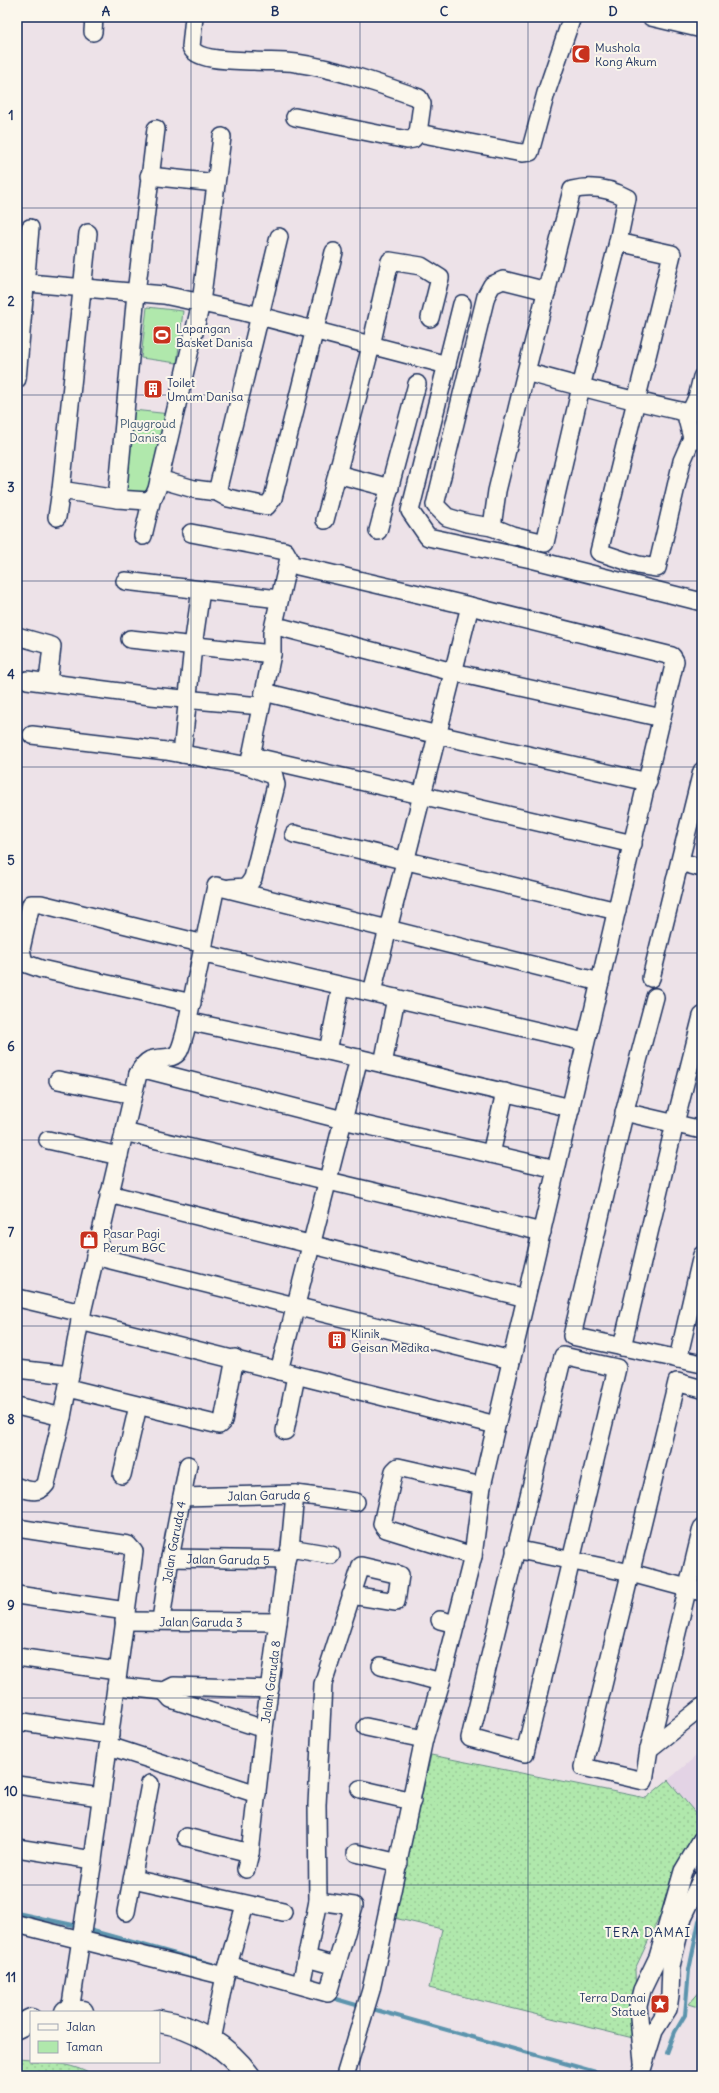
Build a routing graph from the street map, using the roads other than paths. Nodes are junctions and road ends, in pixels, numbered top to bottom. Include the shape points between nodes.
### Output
1 (194, 17) edge
2 (572, 17) edge
3 (651, 17) edge
4 (702, 29) edge
5 (295, 117) dead end
6 (156, 129) dead end
7 (418, 133) junction
8 (222, 137) dead end
9 (149, 176) junction
10 (216, 183) junction
11 (30, 228) dead end
12 (88, 233) dead end
13 (279, 237) dead end
14 (618, 242) junction
15 (334, 252) dead end
16 (22, 283) edge
17 (82, 288) junction
18 (547, 291) junction
19 (136, 293) junction
20 (201, 303) junction
21 (462, 304) dead end
22 (260, 316) junction
23 (430, 318) dead end
24 (315, 331) junction
25 (371, 346) junction
26 (447, 365) junction
27 (526, 372) junction
28 (702, 377) edge
29 (17, 379) edge
30 (417, 384) dead end
31 (581, 387) junction
32 (637, 402) junction
33 (696, 403) edge
34 (697, 439) edge
35 (337, 474) junction
36 (159, 479) junction
37 (390, 488) junction
38 (62, 490) junction
39 (217, 492) junction
40 (152, 498) junction
41 (117, 499) junction
42 (57, 517) dead end
43 (325, 520) dead end
44 (492, 527) junction
45 (378, 531) dead end
46 (191, 533) dead end
47 (143, 536) dead end
48 (298, 566) dead end
49 (125, 581) dead end
50 (200, 590) junction
51 (279, 599) junction
52 (702, 602) edge
53 (470, 606) junction
54 (284, 628) dead end
55 (17, 636) edge
56 (130, 639) dead end
57 (193, 646) junction
58 (272, 654) junction
59 (453, 672) junction
60 (27, 680) dead end
61 (48, 682) junction
62 (263, 699) junction
63 (188, 700) junction
64 (662, 718) junction
65 (32, 735) dead end
66 (438, 735) junction
67 (182, 754) junction
68 (254, 762) junction
69 (702, 771) edge
70 (648, 782) junction
71 (422, 796) junction
72 (294, 834) dead end
73 (633, 844) junction
74 (681, 858) junction
75 (702, 859) edge
76 (406, 860) junction
77 (702, 868) edge
78 (228, 888) junction
79 (617, 911) junction
80 (390, 928) junction
81 (206, 950) junction
82 (651, 978) dead end
83 (600, 982) junction
84 (341, 986) junction
85 (372, 992) junction
86 (655, 996) dead end
87 (396, 998) junction
88 (192, 1003) junction
89 (702, 1016) edge
90 (196, 1023) dead end
91 (585, 1042) junction
92 (328, 1051) junction
93 (359, 1058) junction
94 (383, 1064) junction
95 (138, 1074) junction
96 (58, 1080) dead end
97 (504, 1092) junction
98 (133, 1095) junction
99 (571, 1108) junction
100 (625, 1109) junction
101 (343, 1120) junction
102 (676, 1120) junction
103 (702, 1122) edge
104 (702, 1130) edge
105 (124, 1132) junction
106 (48, 1140) dead end
107 (491, 1154) junction
108 (119, 1156) junction
109 (556, 1169) junction
110 (328, 1181) junction
111 (109, 1194) junction
112 (542, 1232) junction
113 (312, 1245) junction
114 (702, 1255) edge
115 (95, 1256) junction
116 (18, 1298) edge
117 (526, 1298) junction
118 (297, 1307) junction
119 (81, 1317) junction
120 (622, 1346) junction
121 (235, 1358) junction
122 (678, 1359) junction
123 (511, 1360) junction
124 (702, 1364) edge
125 (17, 1369) edge
126 (279, 1371) junction
127 (296, 1376) junction
128 (69, 1382) junction
129 (702, 1390) edge
130 (17, 1406) edge
131 (138, 1406) junction
132 (62, 1417) junction
133 (496, 1425) junction
134 (285, 1430) dead end
135 (188, 1465) dead end
136 (122, 1475) dead end
137 (482, 1486) junction
138 (17, 1487) edge
139 (295, 1494) junction
140 (182, 1497) junction
141 (356, 1502) dead end
142 (17, 1528) edge
143 (702, 1528) edge
144 (515, 1549) junction
145 (288, 1554) junction
146 (331, 1555) dead end
147 (473, 1556) junction
148 (170, 1558) junction
149 (572, 1560) junction
150 (631, 1574) junction
151 (695, 1590) edge
152 (351, 1595) dead end
153 (17, 1596) edge
154 (125, 1616) junction
155 (161, 1620) junction
156 (440, 1620) dead end
157 (278, 1622) junction
158 (456, 1624) junction
159 (17, 1657) edge
160 (381, 1666) dead end
161 (117, 1678) junction
162 (441, 1682) junction
163 (270, 1689) junction
164 (164, 1691) junction
165 (702, 1707) edge
166 (17, 1721) edge
167 (366, 1726) dead end
168 (264, 1729) junction
169 (424, 1739) junction
170 (109, 1741) junction
171 (649, 1749) junction
172 (150, 1784) dead end
173 (17, 1785) edge
174 (360, 1789) dead end
175 (257, 1794) junction
176 (100, 1797) junction
177 (412, 1801) junction
178 (186, 1837) dead end
179 (702, 1839) edge
180 (17, 1848) edge
181 (356, 1853) dead end
182 (93, 1860) junction
183 (399, 1863) junction
184 (702, 1878) edge
185 (133, 1879) junction
186 (318, 1901) junction
187 (245, 1905) junction
188 (126, 1912) dead end
189 (283, 1912) dead end
190 (17, 1924) edge
191 (80, 1939) junction
192 (307, 1958) junction
193 (336, 1966) junction
194 (227, 1971) junction
195 (301, 1985) junction
196 (70, 2011) edge
197 (30, 2020) edge
198 (160, 2021) edge
199 (17, 2027) edge
200 (212, 2040) junction
201 (642, 2069) edge
202 (249, 2076) edge
203 (345, 2076) edge

1 - 7 street via 191,43 193,51 204,57 296,63 358,78 422,100
2 - 7 street via 546,93 530,152 522,153
3 - 4 street
5 - 7 street via 407,140 413,139
6 - 9 street
8 - 10 street
9 - 10 street
9 - 19 street
10 - 20 street
11 - 16 street
12 - 17 street
13 - 22 street
14 - 18 street via 627,198 613,190 594,187 572,190
14 - 31 street
14 - 32 street via 672,254
15 - 24 street
16 - 17 street
16 - 29 street
17 - 19 street
17 - 38 street
18 - 27 street
18 - 44 street via 503,280 492,285 486,296 436,505 446,517 467,524
19 - 20 street
19 - 41 street
20 - 22 street
20 - 36 street
21 - 26 street
22 - 24 street
22 - 39 street
23 - 25 street via 440,278 421,266 390,261
24 - 25 street
24 - 39 street via 273,498 267,506 228,498
25 - 26 street
25 - 35 street
26 - 52 street via 410,511 428,537 531,559
27 - 31 street
27 - 44 street via 497,491
28 - 33 street
30 - 37 street
31 - 32 street
31 - 44 street via 545,543
32 - 33 street
32 - 34 street via 599,552 656,568 682,461
33 - 34 street via 687,419
35 - 37 street
35 - 43 street
36 - 39 street via 194,490
36 - 40 street
37 - 45 street
38 - 41 street
38 - 42 street
40 - 41 street via 141,502
40 - 47 street
46 - 51 street via 285,551 289,558
48 - 53 street
49 - 50 street
50 - 51 street
50 - 57 street
51 - 58 street via 272,633
53 - 59 street
53 - 64 street via 672,656 674,661
54 - 59 street
55 - 61 street via 52,646
56 - 57 street
57 - 58 street
57 - 63 street
58 - 62 street
59 - 64 street
59 - 66 street
60 - 61 street
61 - 63 street
62 - 63 street
62 - 66 street
62 - 68 street
63 - 67 street
64 - 70 street
65 - 67 street
66 - 70 street
66 - 71 street
67 - 68 street
68 - 71 street
68 - 78 street via 274,776 276,785 253,878 247,887
69 - 74 street
70 - 73 street
71 - 73 street
71 - 76 street
72 - 76 street
73 - 79 street
74 - 75 street
74 - 77 street
74 - 82 street
76 - 79 street
76 - 80 street
78 - 80 street
78 - 81 street via 216,886
79 - 83 street
80 - 83 street
80 - 85 street
81 - 84 street
81 - 88 street
81 - 88 street via 40,904 31,904 21,949 24,963
83 - 91 street
84 - 85 street
84 - 92 street
85 - 87 street
86 - 100 street
87 - 91 street
87 - 94 street
88 - 95 street via 179,1052 168,1058 150,1060
89 - 102 street
90 - 92 street
91 - 99 street
92 - 93 street
93 - 94 street
93 - 101 street
94 - 97 street
95 - 98 street
95 - 101 street via 142,1070 148,1070
96 - 98 street
97 - 99 street
97 - 107 street
98 - 105 street
99 - 109 street
100 - 102 street
100 - 120 street via 572,1336
101 - 107 street
101 - 110 street
102 - 103 street
102 - 104 street
102 - 120 street
105 - 108 street
105 - 110 street
106 - 108 street
107 - 109 street
108 - 111 street
109 - 112 street
110 - 112 street
110 - 113 street
111 - 113 street
111 - 115 street
112 - 117 street
113 - 117 street
113 - 118 street
114 - 122 street
115 - 118 street
115 - 119 street
116 - 119 street
117 - 123 street
118 - 123 street
118 - 126 street
119 - 121 street
119 - 128 street
120 - 122 street
121 - 126 street
121 - 131 street via 223,1422 219,1425
122 - 124 street
123 - 133 street
125 - 128 street
126 - 127 street
127 - 133 street
127 - 134 street
128 - 131 street
128 - 132 street
129 - 150 street via 678,1382
130 - 132 street
131 - 136 street
132 - 138 street via 46,1484 37,1491
133 - 137 street
135 - 140 street, Jalan Garuda 4
137 - 147 street
137 - 147 street via 398,1467 394,1471 382,1524 386,1529
139 - 140 street, Jalan Garuda 6
139 - 141 street, Jalan Garuda 6
139 - 145 street, Jalan Garuda 8
140 - 148 street, Jalan Garuda 4
142 - 154 street via 131,1547 135,1556
143 - 151 street
144 - 149 street
144 - 149 street via 470,1738 525,1753
144 - 149 street via 563,1356 617,1368
145 - 146 street, Jalan Garuda 5
145 - 148 street, Jalan Garuda 5
145 - 157 street, Jalan Garuda 8
147 - 158 street
148 - 155 street, Jalan Garuda 4
149 - 150 street
150 - 151 street
150 - 171 street via 583,1767 644,1781
151 - 171 street
152 - 186 street via 324,1684 317,1805
153 - 154 street, Jalan Garuda 3
154 - 155 street, Jalan Garuda 3
154 - 161 street
155 - 157 street, Jalan Garuda 3
156 - 158 street
157 - 163 street, Jalan Garuda 8
158 - 162 street
159 - 161 street
160 - 162 street
161 - 164 street
161 - 170 street
162 - 169 street
163 - 164 street via 174,1686
163 - 168 street, Jalan Garuda 8
164 - 168 street via 171,1699
165 - 171 street
166 - 170 street
167 - 169 street
168 - 175 street, Jalan Garuda 8
169 - 177 street
170 - 175 street
170 - 176 street
172 - 185 street
173 - 176 street
174 - 177 street
175 - 178 street, Jalan Garuda 8 via 248,1861
176 - 182 street
177 - 183 street
179 - 201 street via 683,1871 658,1957 642,1990 638,2006
180 - 182 street
181 - 183 street
182 - 191 street
183 - 203 street via 371,1990
184 - 201 street via 683,1917 671,1966 668,2009 654,2031
185 - 187 street
185 - 188 street
186 - 192 street
186 - 193 street via 354,1906
187 - 189 street
187 - 194 street
190 - 191 street
191 - 194 street
191 - 196 street
192 - 193 street
192 - 195 street
193 - 195 street via 328,1993
194 - 195 street
194 - 200 street
197 - 199 street
198 - 200 street
200 - 202 street

